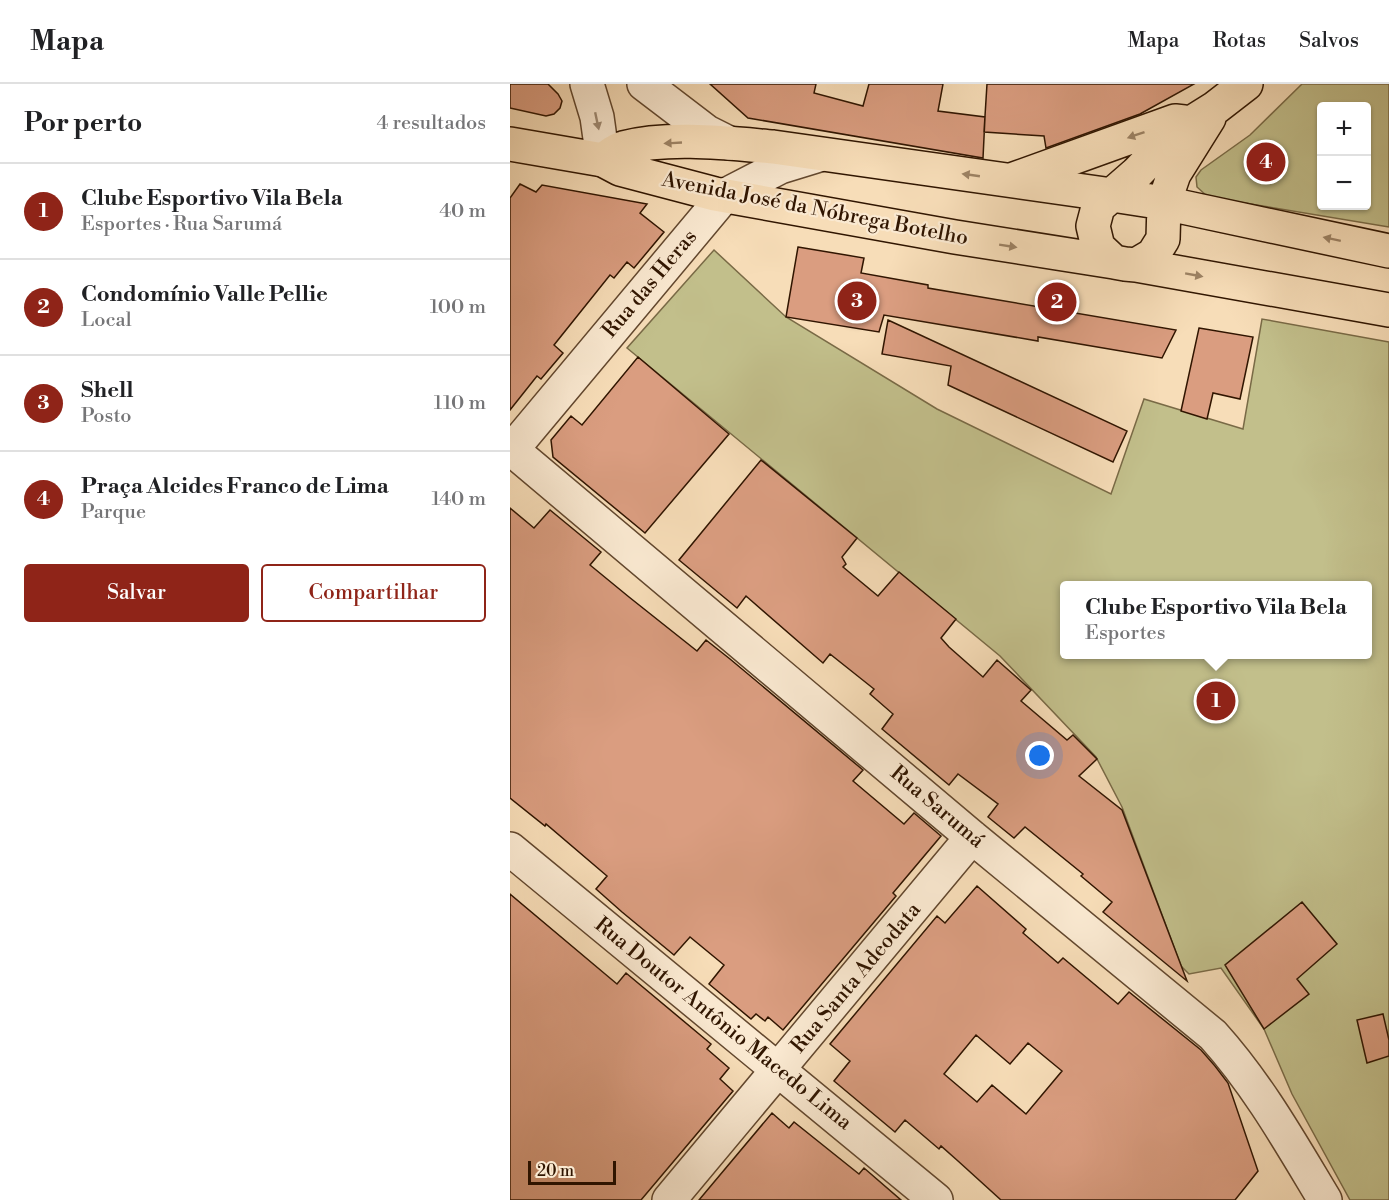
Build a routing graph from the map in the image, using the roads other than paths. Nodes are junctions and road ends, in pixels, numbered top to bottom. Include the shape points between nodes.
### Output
1 (587, 84) edge
2 (644, 84) edge
3 (1246, 84) edge
4 (1203, 115) junction
5 (729, 143) junction
6 (510, 144) edge
7 (819, 155) junction
8 (603, 160) junction
9 (1010, 180) junction
10 (1112, 195) junction
11 (724, 196) junction
12 (1164, 203) junction
13 (1389, 251) edge
14 (1125, 263) junction
15 (1389, 310) edge
16 (511, 450) edge
17 (972, 837) junction
18 (510, 849) edge
19 (780, 1070) junction
20 (669, 1200) edge
21 (936, 1200) edge
22 (1325, 1200) edge

1 -> 8 street
2 - 5 street via 707,132
3 - 4 main road
4 -> 9 main road via 1174,121
4 - 10 main road via 1175,133
4 - 12 main road
5 - 7 main road, Avenida José da Nóbrega Botelho
5 -> 8 main road, Avenida José da Nóbrega Botelho via 620,148
6 - 8 main road
9 -> 7 main road, Avenida José da Nóbrega Botelho
7 - 11 street, Rua das Heras via 780,167
8 - 11 main road, Avenida José da Nóbrega Botelho via 620,169
9 - 10 main road, Avenida José da Nóbrega Botelho
10 - 12 main road
10 - 14 main road via 1098,207 1093,226 1098,247
11 -> 14 main road, Avenida José da Nóbrega Botelho
11 - 16 street, Rua das Heras
13 -> 12 main road
12 - 14 main road via 1163,239 1153,255
14 -> 15 main road, Avenida José da Nóbrega Botelho
16 - 17 street, Rua Sarumá
17 - 19 street, Rua Santa Adeodata
17 - 22 street, Rua Sarumá via 1213,1035 1244,1069
18 - 19 street, Rua Doutor Antônio Macedo Lima
19 - 20 street, Rua Santa Adeodata
19 - 21 street, Rua Doutor Antônio Macedo Lima

